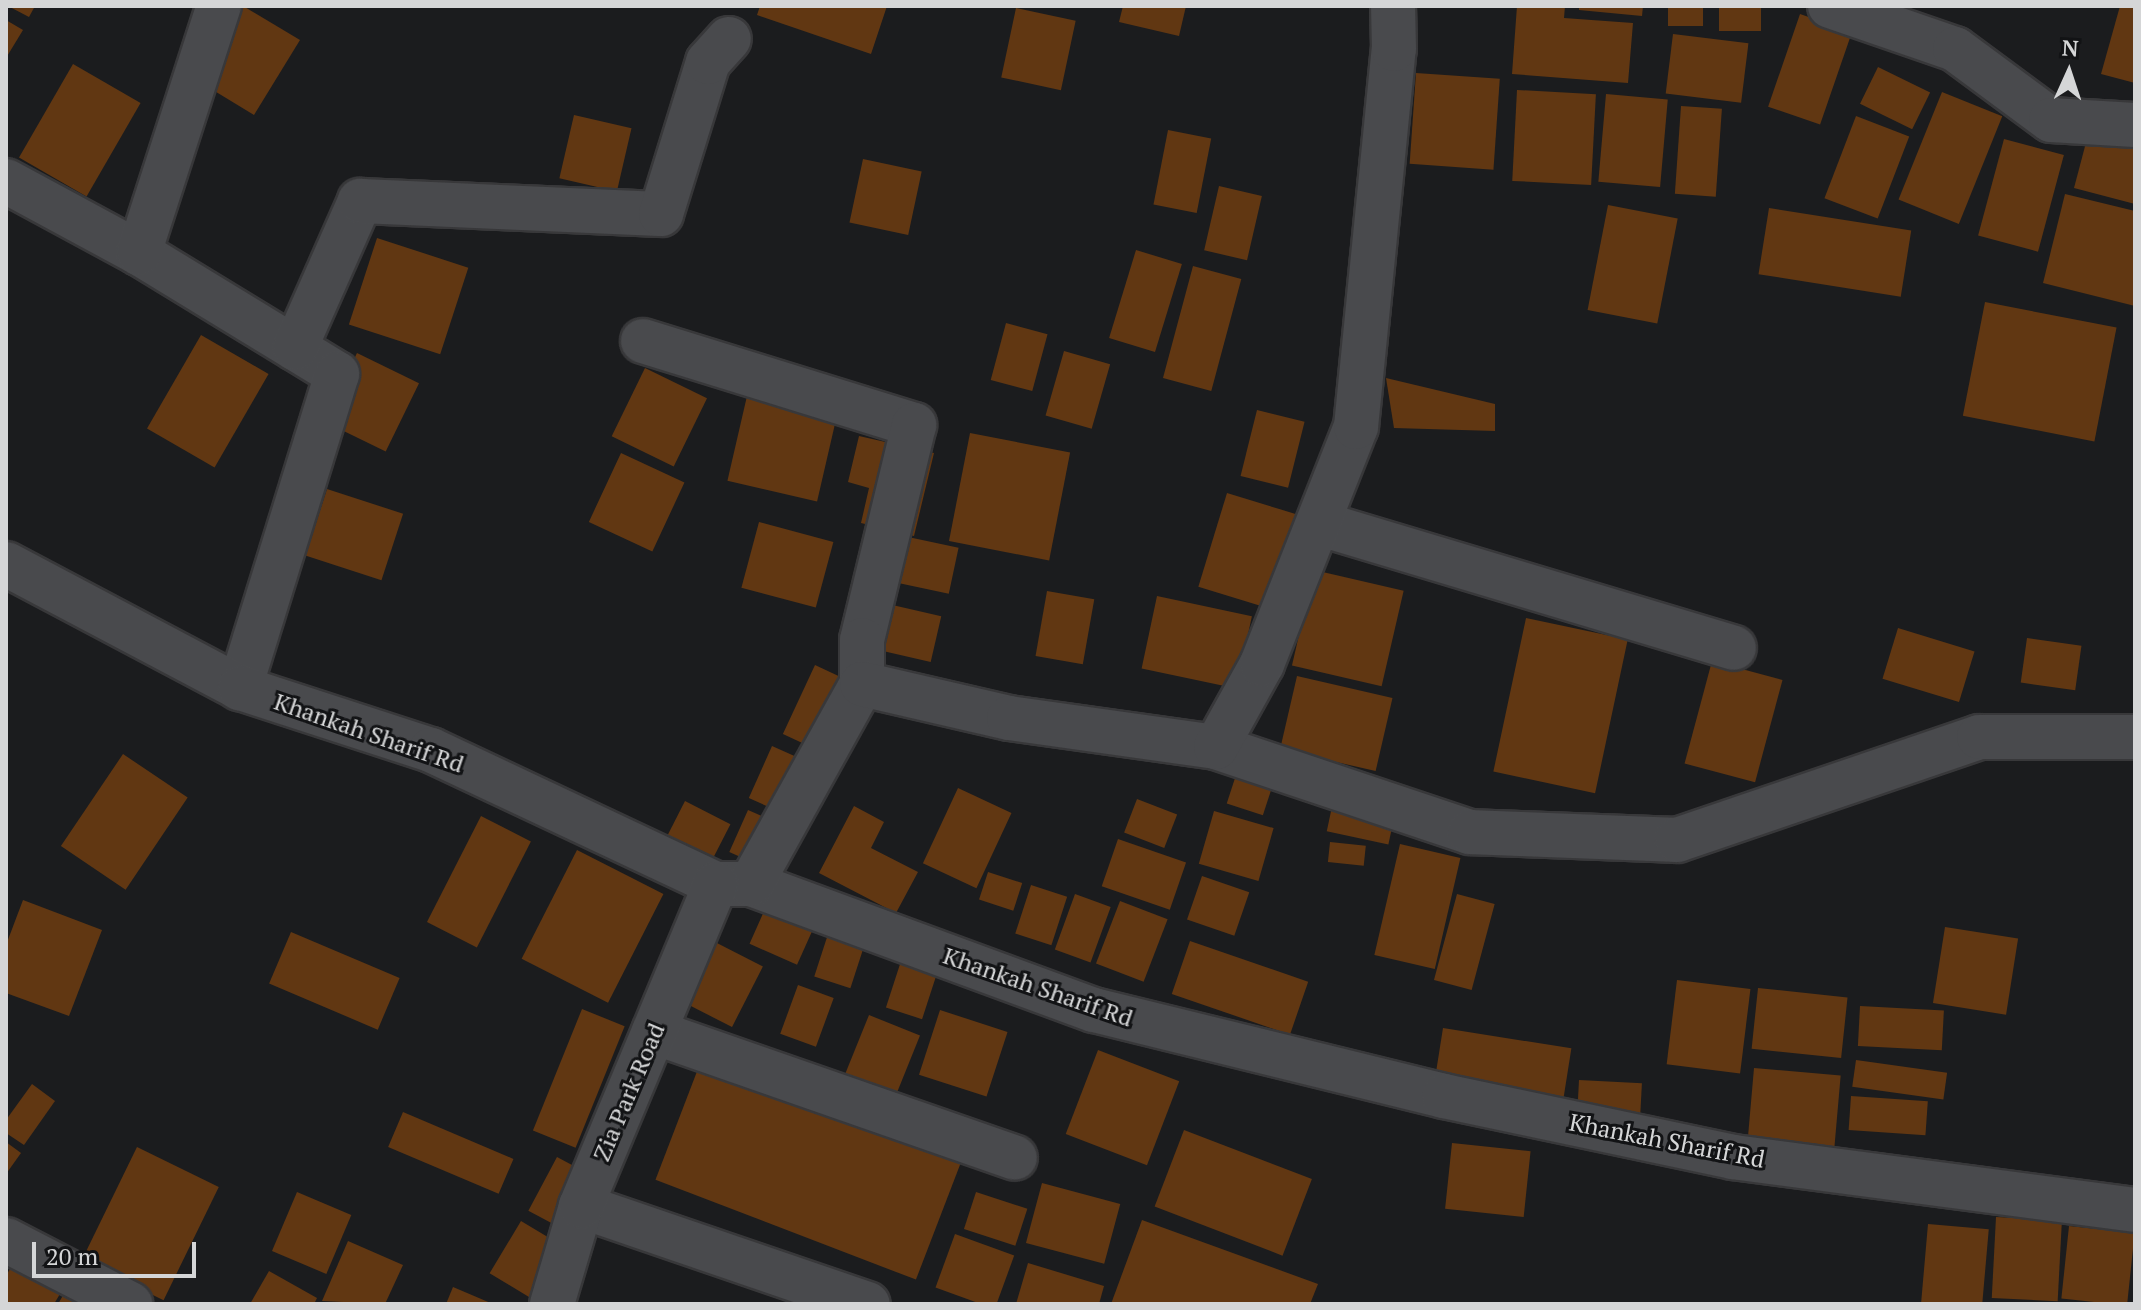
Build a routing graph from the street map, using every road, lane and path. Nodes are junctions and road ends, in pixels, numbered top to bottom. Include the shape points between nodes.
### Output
1 (219, 6) edge
2 (1393, 6) edge
3 (1830, 6) edge
4 (729, 39) dead end
5 (2135, 125) edge
6 (6, 181) edge
7 (139, 253) junction
8 (643, 341) dead end
9 (295, 348) junction
10 (1321, 524) junction
11 (6, 564) edge
12 (1734, 648) dead end
13 (862, 684) junction
14 (240, 688) junction
15 (2135, 737) edge
16 (1216, 747) junction
17 (733, 884) junction
18 (654, 1032) junction
19 (1015, 1158) dead end
20 (581, 1206) junction
21 (2135, 1210) edge
22 (6, 1240) edge
23 (130, 1304) edge
24 (552, 1304) edge
25 (868, 1304) edge

1 - 7 street
2 - 10 street via 1394,49 1356,427
3 - 5 street via 1955,49 2051,120
4 - 9 street via 708,62 661,214 360,201
6 - 7 street
7 - 9 street
8 - 13 street via 914,425 862,640
9 - 14 street via 337,374
10 - 12 street
10 - 16 street via 1262,664
11 - 14 street, Khankah Sharif Rd
13 - 16 street via 1009,718
13 - 17 street, Zia Park Road
14 - 17 street, Khankah Sharif Rd via 431,750
15 - 16 street via 1979,737 1677,840 1470,832
17 - 18 street, Zia Park Road
17 - 21 street, Khankah Sharif Rd via 1094,1010 1444,1096 1733,1157
18 - 19 street
18 - 20 street, Zia Park Road
20 - 24 street, Zia Park Road
20 - 25 street
22 - 23 street

